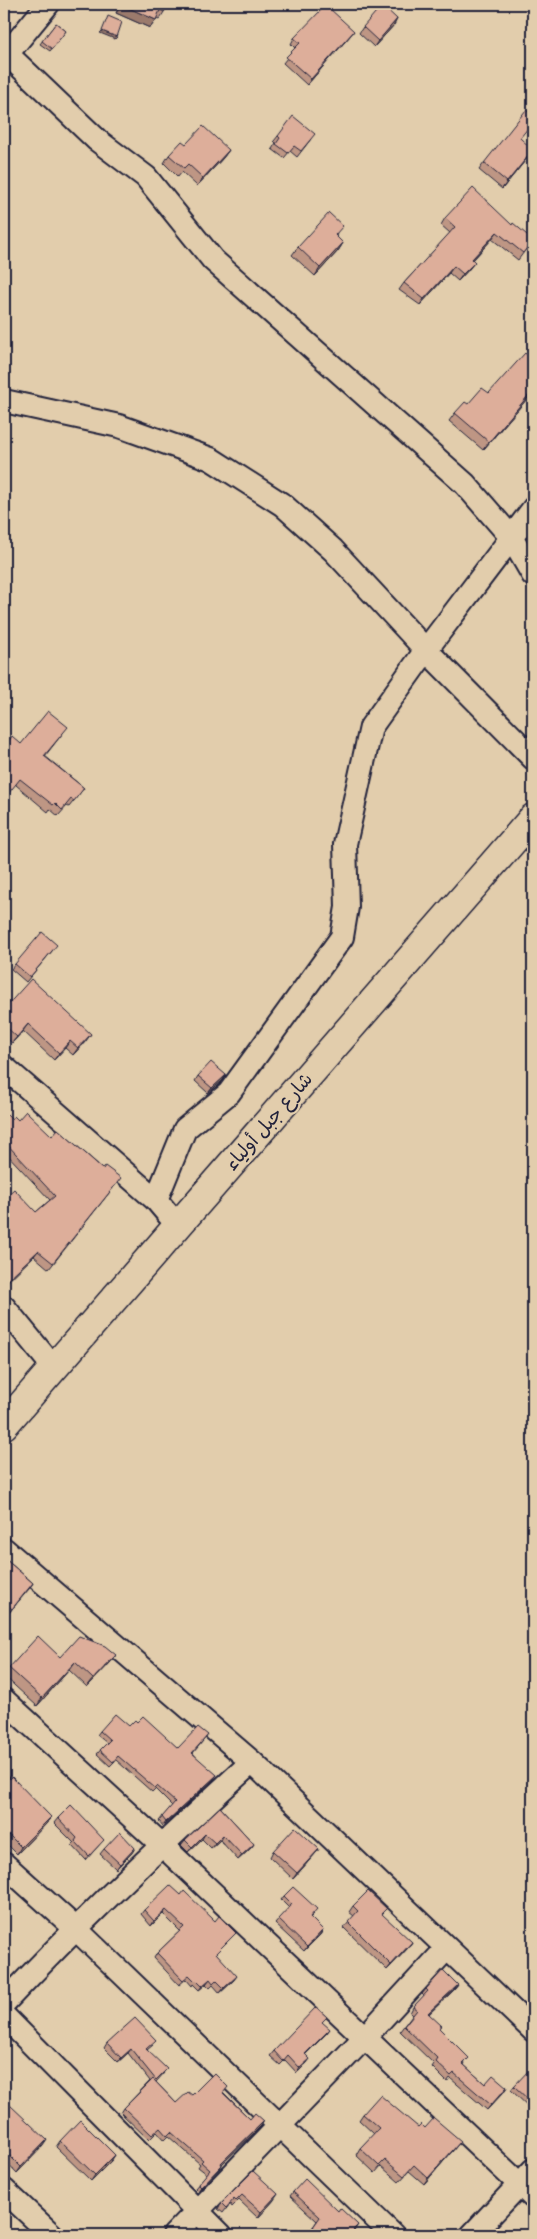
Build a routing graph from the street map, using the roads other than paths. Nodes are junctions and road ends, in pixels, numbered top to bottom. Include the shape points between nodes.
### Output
1 (48, 4) edge
2 (5, 50) edge
3 (4, 401) edge
4 (533, 509) edge
5 (510, 537) junction
6 (533, 575) edge
7 (426, 650) junction
8 (533, 758) edge
9 (533, 818) edge
10 (4, 1067) edge
11 (156, 1200) junction
12 (178, 1226) junction
13 (4, 1307) edge
14 (54, 1368) junction
15 (4, 1425) edge
16 (4, 1549) edge
17 (4, 1700) edge
18 (252, 1762) junction
19 (162, 1844) junction
20 (4, 1864) edge
21 (75, 1928) junction
22 (447, 1948) junction
23 (4, 2003) edge
24 (4, 2016) edge
25 (533, 2030) edge
26 (366, 2036) junction
27 (280, 2124) junction
28 (529, 2184) edge
29 (4, 2190) edge
30 (197, 2211) junction
31 (52, 2235) edge
32 (174, 2235) edge
33 (222, 2235) edge
34 (393, 2235) edge
35 (472, 2235) edge

1 - 2 street
2 - 5 street via 97,140 146,176 213,260 465,484
3 - 7 street via 119,426 211,459 284,504 333,550
4 - 5 street
5 - 6 street
5 - 7 street
7 - 8 street
7 - 11 street via 371,727 345,844 347,907 342,937 229,1093 185,1129
9 - 12 highway, شارع جبل أولياء
10 - 11 street
11 - 12 street
12 - 14 highway, شارع جبل أولياء
13 - 14 street
14 - 15 highway, شارع جبل أولياء
16 - 18 street
17 - 19 street
18 - 19 street
18 - 22 street
19 - 21 street
19 - 26 street
20 - 21 street
21 - 23 street
21 - 27 street
22 - 25 street
22 - 26 street
24 - 30 street
26 - 27 street
26 - 28 street
27 - 30 street
27 - 34 street
28 - 35 street
29 - 31 street
30 - 32 street
30 - 33 street

